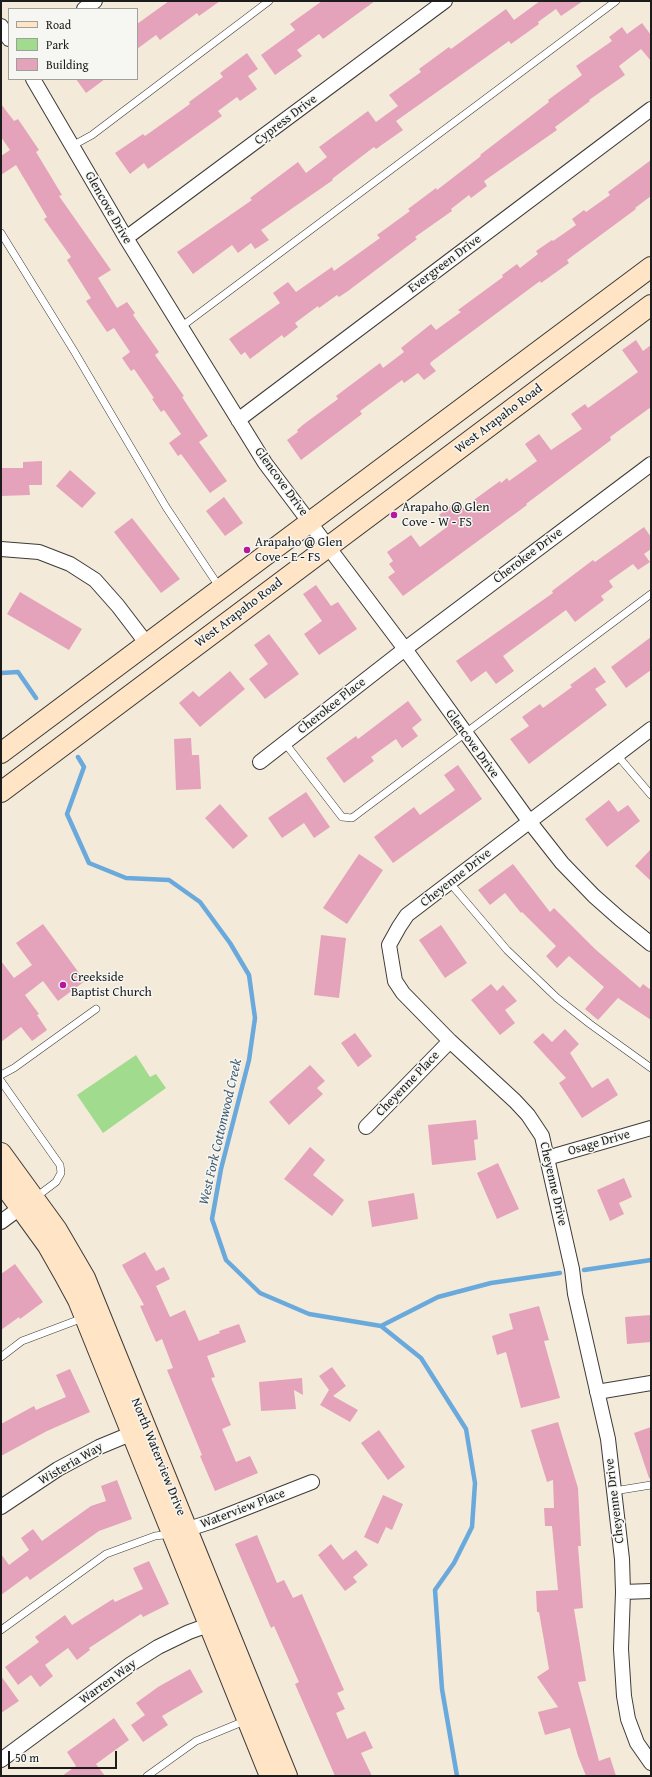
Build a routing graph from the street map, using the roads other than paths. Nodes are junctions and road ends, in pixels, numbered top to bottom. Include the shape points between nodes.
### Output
1 (95, 1) edge
2 (269, 1) edge
3 (445, 1) edge
4 (616, 1) edge
5 (85, 8) edge
6 (1, 26) edge
7 (8, 37) edge
8 (34, 80) edge
9 (651, 109) edge
10 (72, 146) junction
11 (1, 233) edge
12 (126, 238) junction
13 (651, 267) edge
14 (651, 305) edge
15 (181, 328) junction
16 (238, 420) junction
17 (651, 464) edge
18 (309, 521) junction
19 (328, 546) junction
20 (1, 549) edge
21 (220, 588) junction
22 (651, 594) edge
23 (146, 644) junction
24 (405, 649) junction
25 (651, 729) edge
26 (465, 734) junction
27 (75, 737) junction
28 (285, 743) junction
29 (1, 753) edge
30 (617, 755) junction
31 (260, 762) dead end
32 (1, 792) edge
33 (651, 795) edge
34 (529, 821) junction
35 (450, 883) junction
36 (651, 944) edge
37 (96, 1009) dead end
38 (450, 1041) junction
39 (651, 1068) edge
40 (1, 1075) edge
41 (1, 1081) edge
42 (366, 1127) dead end
43 (651, 1128) edge
44 (1, 1153) edge
45 (547, 1158) junction
46 (1, 1181) edge
47 (27, 1203) junction
48 (1, 1222) edge
49 (85, 1318) junction
50 (1, 1357) edge
51 (651, 1383) edge
52 (597, 1392) junction
53 (139, 1431) junction
54 (312, 1482) dead end
55 (651, 1485) edge
56 (614, 1491) junction
57 (1, 1507) edge
58 (180, 1532) junction
59 (651, 1591) edge
60 (623, 1592) junction
61 (216, 1623) junction
62 (1, 1630) edge
63 (247, 1720) junction
64 (1, 1760) edge
65 (651, 1763) edge
66 (147, 1776) edge
67 (270, 1776) edge
68 (287, 1776) edge

1 - 5 street
2 - 10 lane via 92,135
3 - 12 street, Cypress Drive
4 - 15 lane
6 - 7 street
8 - 10 street, Glencove Drive
9 - 16 street, Evergreen Drive
10 - 12 street, Glencove Drive
11 - 21 lane via 166,507
12 - 15 street, Glencove Drive
13 - 18 main road
14 - 19 main road, West Arapaho Road
15 - 16 street, Glencove Drive
16 - 18 street, Glencove Drive via 265,463
17 - 24 street, Cherokee Drive
18 - 19 street, Glencove Drive
18 - 21 main road
19 - 24 street, Glencove Drive
19 - 27 main road, West Arapaho Road
20 - 23 street via 38,552 70,564 95,580
21 - 23 main road
22 - 26 lane
23 - 27 main road via 152,661 150,666 91,711
23 - 29 main road
24 - 26 street, Glencove Drive
24 - 28 street, Cherokee Place
25 - 30 street, Cheyenne Drive
26 - 28 lane via 352,818 342,817
26 - 34 street, Glencove Drive
27 - 32 main road, West Arapaho Road
28 - 31 street, Cherokee Place
30 - 33 lane
30 - 34 street, Cheyenne Drive
34 - 35 street, Cheyenne Drive
34 - 36 street, Glencove Drive via 562,863 594,896
35 - 38 street, Cheyenne Drive via 408,916 389,945 395,981 403,994
35 - 39 lane via 507,950 557,998
37 - 40 lane
38 - 42 street, Cheyenne Place
38 - 45 street, Cheyenne Drive via 528,1115 542,1136
41 - 47 lane via 60,1165 56,1182
43 - 45 street, Osage Drive
44 - 47 main road, North Waterview Drive
45 - 52 street, Cheyenne Drive
46 - 47 main road, North Waterview Drive
47 - 48 street
47 - 49 main road, North Waterview Drive
47 - 53 main road, North Waterview Drive via 57,1230 85,1278
49 - 50 lane via 22,1341
49 - 53 main road, North Waterview Drive
51 - 52 street
52 - 56 street, Cheyenne Drive via 608,1439
53 - 57 street, Wisteria Way via 98,1447 58,1468
53 - 58 main road, North Waterview Drive
54 - 58 street, Waterview Place
55 - 56 lane
56 - 60 street, Cheyenne Drive
58 - 61 main road, North Waterview Drive
58 - 62 lane via 155,1536 106,1554
59 - 60 street
60 - 65 street, Cheyenne Drive via 621,1649 624,1696 628,1719 637,1743
61 - 63 main road, North Waterview Drive
61 - 64 street, Warren Way via 189,1632 131,1664
61 - 68 main road, North Waterview Drive
63 - 66 lane via 196,1741
63 - 67 main road, North Waterview Drive

